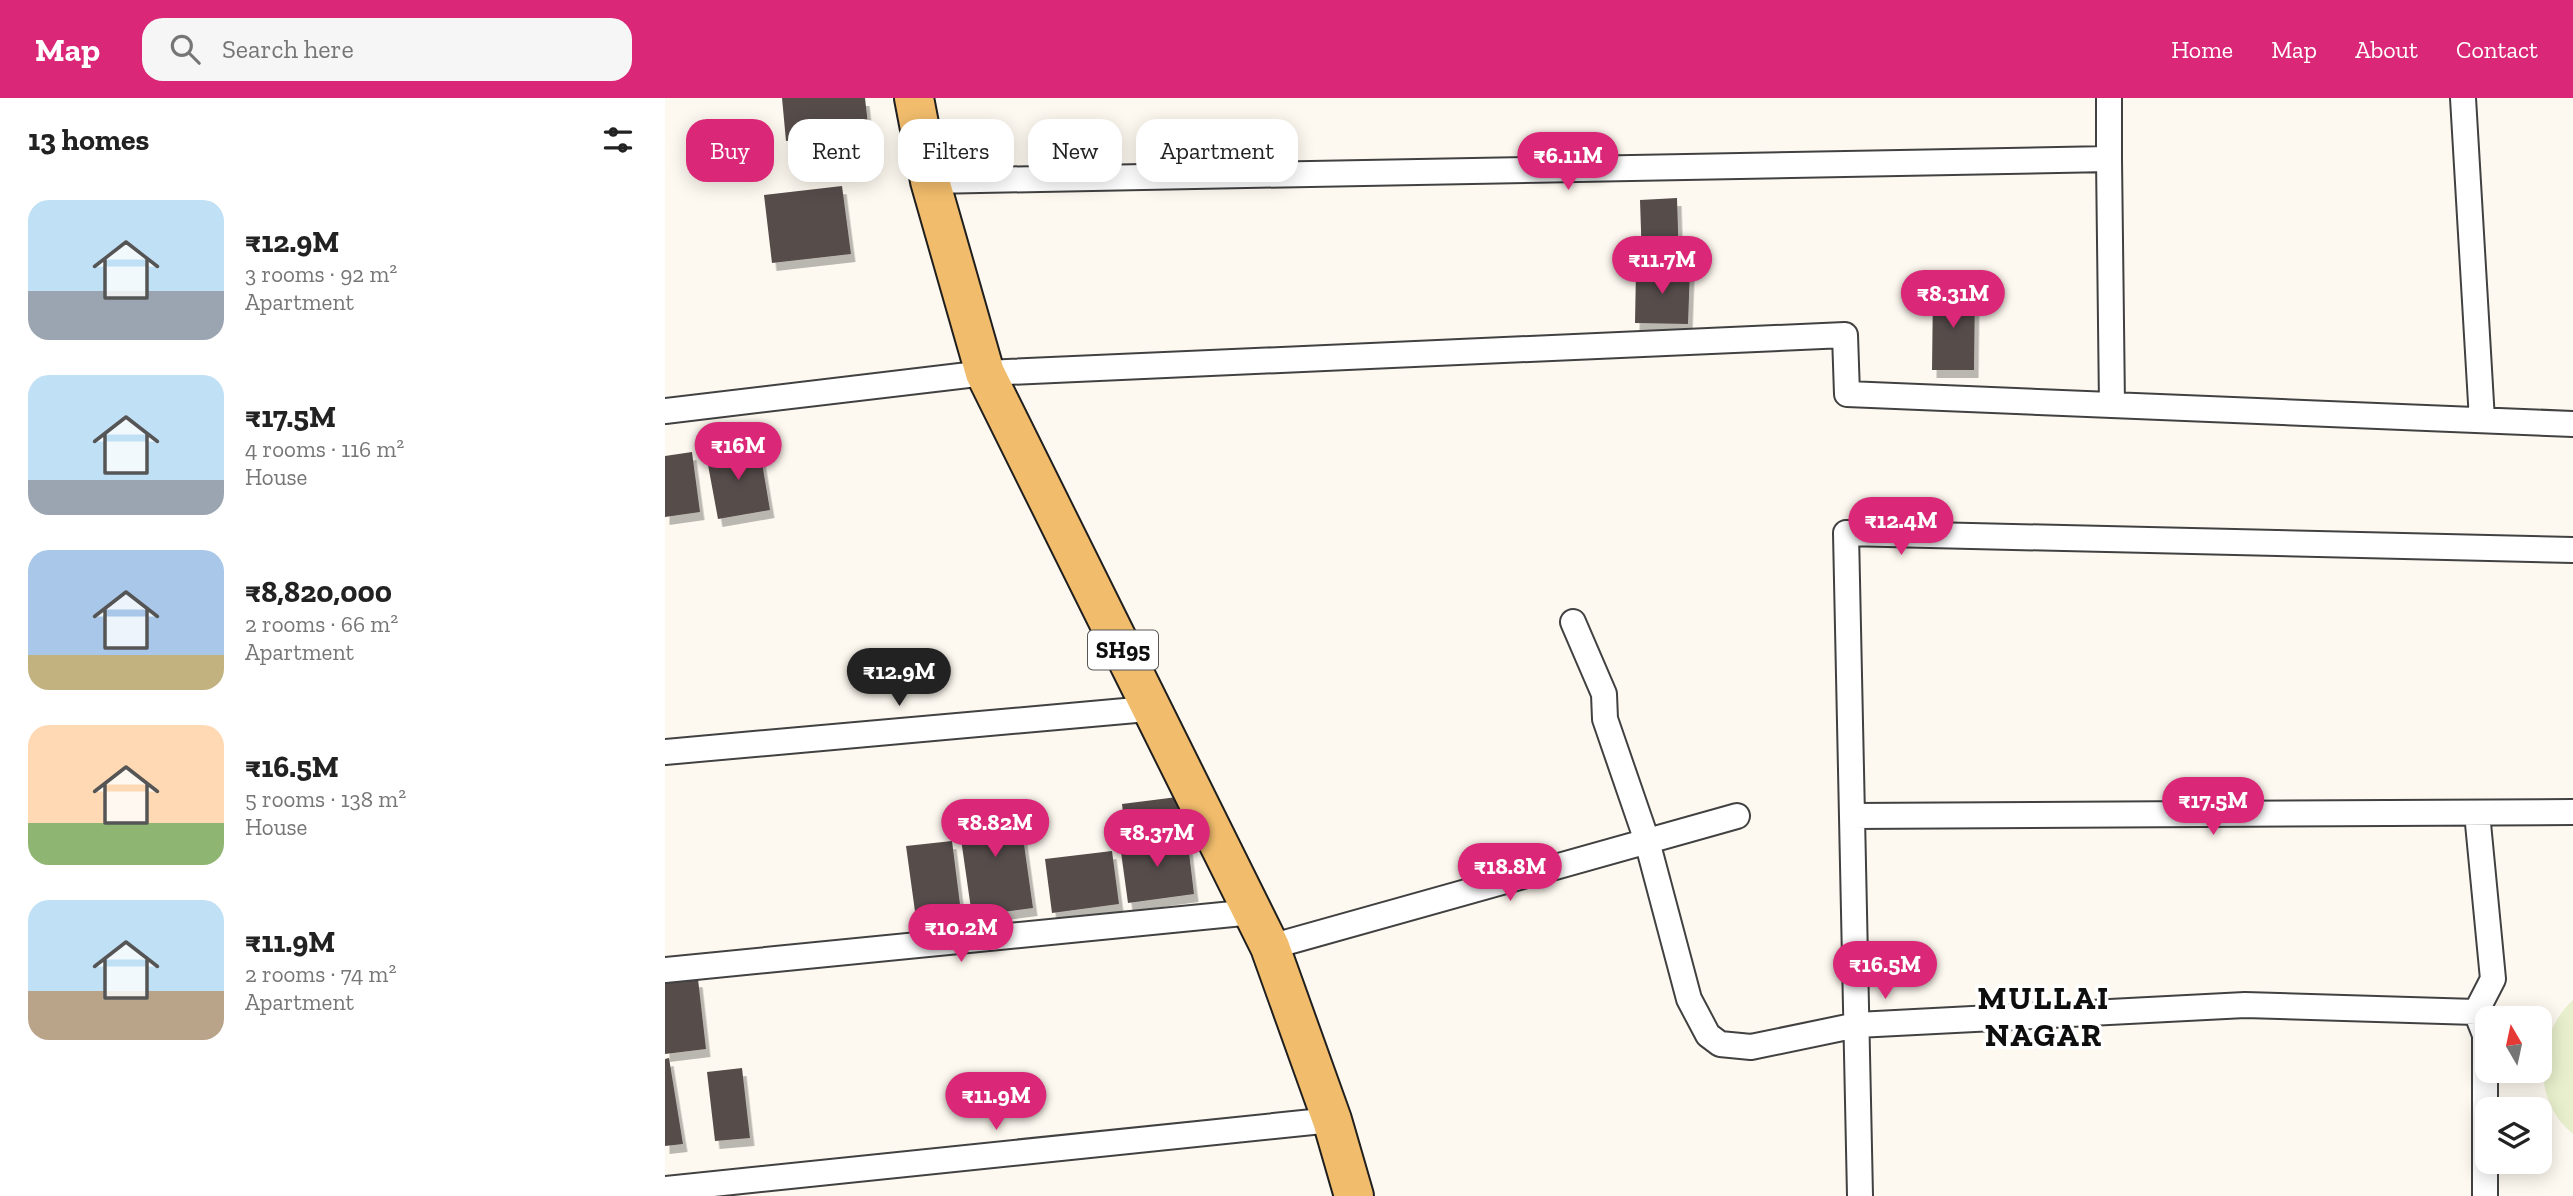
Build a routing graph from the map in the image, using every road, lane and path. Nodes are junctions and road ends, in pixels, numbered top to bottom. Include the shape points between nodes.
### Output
1 (915, 98) edge
2 (2109, 98) edge
3 (2463, 98) edge
4 (919, 119) edge
5 (2109, 159) junction
6 (1014, 179) edge
7 (930, 182) edge
8 (985, 373) junction
9 (2112, 405) junction
10 (665, 411) edge
11 (2482, 420) junction
12 (2573, 424) edge
13 (2573, 550) edge
14 (1573, 622) dead end
15 (1148, 701) junction
16 (665, 752) edge
17 (2573, 812) edge
18 (2477, 813) junction
19 (1737, 816) dead end
20 (1852, 816) junction
21 (1647, 841) junction
22 (1253, 912) junction
23 (1270, 947) junction
24 (665, 970) edge
25 (2479, 1006) edge
26 (2475, 1012) edge
27 (1857, 1025) junction
28 (2485, 1083) edge
29 (1332, 1119) junction
30 (665, 1189) edge
31 (1354, 1196) edge
32 (1860, 1196) edge
33 (2485, 1196) edge

1 - 4 main road, SH95
2 - 5 street
3 - 11 street
5 - 6 street
5 - 9 street
7 - 8 main road, SH95
8 - 9 street via 1845,335 1847,394
8 - 10 street
8 - 15 main road, SH95
9 - 11 street
11 - 12 street
13 - 20 street via 1846,533
14 - 21 street via 1604,694 1605,719
15 - 16 street via 1136,710
15 - 22 main road, SH95
17 - 18 street
18 - 20 street
18 - 25 street via 2493,979
19 - 21 street
20 - 27 street
21 - 23 street
21 - 27 street via 1689,999 1708,1035 1720,1044 1751,1047
22 - 23 main road, SH95
22 - 24 street
23 - 29 main road, SH95
26 - 27 street via 2245,1005
27 - 32 street
28 - 33 street
29 - 30 street
29 - 31 main road, SH95

